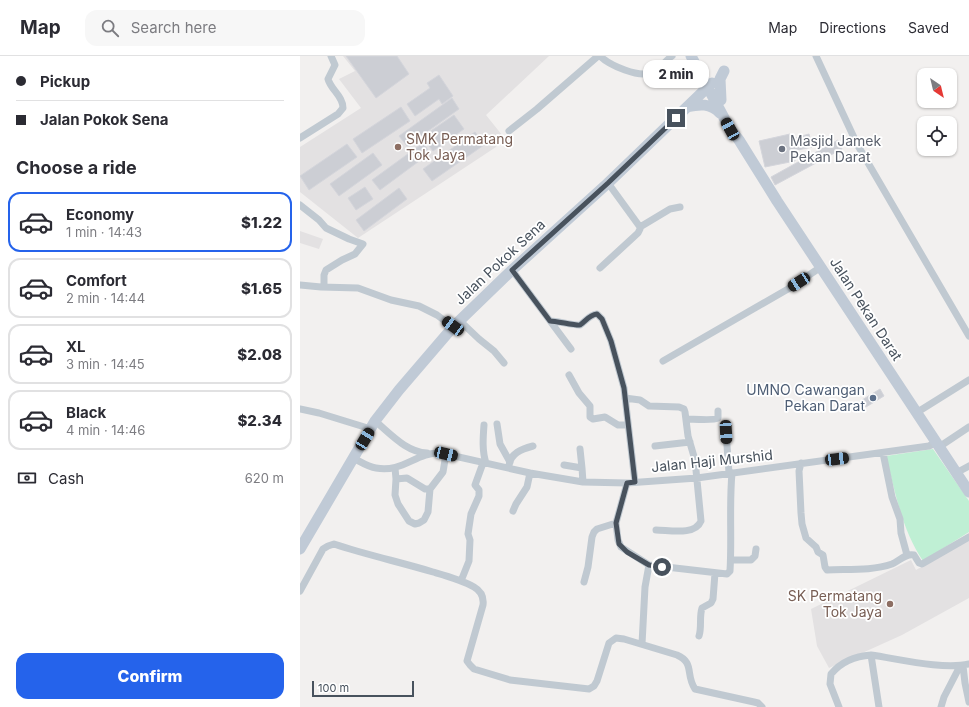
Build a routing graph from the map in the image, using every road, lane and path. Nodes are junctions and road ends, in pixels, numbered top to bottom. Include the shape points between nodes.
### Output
1 (332, 56) edge
2 (599, 56) edge
3 (672, 56) edge
4 (691, 56) edge
5 (698, 56) edge
6 (816, 56) edge
7 (724, 71) joint
8 (710, 85) junction
9 (721, 100) junction
10 (687, 107) junction
11 (723, 117) junction
12 (509, 131) dead end
13 (300, 138) edge
14 (739, 140) junction
15 (608, 183) junction
16 (300, 205) edge
17 (680, 207) dead end
18 (640, 227) junction
19 (821, 267) junction
20 (600, 268) dead end
21 (512, 270) junction
22 (300, 285) edge
23 (324, 287) junction
24 (550, 321) junction
25 (456, 323) junction
26 (969, 336) edge
27 (571, 349) dead end
28 (663, 361) dead end
29 (504, 363) dead end
30 (569, 375) dead end
31 (969, 380) edge
32 (625, 398) junction
33 (300, 409) edge
34 (718, 411) dead end
35 (916, 412) junction
36 (686, 419) junction
37 (497, 424) dead end
38 (373, 425) junction
39 (484, 425) dead end
40 (627, 425) junction
41 (969, 428) edge
42 (726, 432) dead end
43 (690, 442) junction
44 (937, 445) junction
45 (533, 446) dead end
46 (655, 446) dead end
47 (580, 449) dead end
48 (431, 453) junction
49 (883, 453) junction
50 (446, 454) junction
51 (353, 458) junction
52 (485, 463) junction
53 (801, 463) junction
54 (509, 465) junction
55 (564, 465) dead end
56 (969, 466) edge
57 (395, 468) junction
58 (582, 468) junction
59 (530, 473) junction
60 (730, 473) junction
61 (956, 473) junction
62 (697, 478) junction
63 (396, 479) junction
64 (583, 482) junction
65 (635, 482) junction
66 (627, 483) junction
67 (430, 489) junction
68 (969, 492) edge
69 (514, 511) dead end
70 (616, 523) junction
71 (656, 530) dead end
72 (969, 536) edge
73 (300, 549) edge
74 (756, 549) dead end
75 (907, 555) junction
76 (731, 560) junction
77 (649, 565) junction
78 (715, 573) junction
79 (461, 581) junction
80 (584, 582) dead end
81 (300, 590) edge
82 (699, 636) dead end
83 (642, 640) junction
84 (872, 655) junction
85 (964, 666) edge
86 (969, 702) edge
87 (762, 707) edge
88 (839, 707) edge
89 (879, 707) edge
90 (941, 707) edge

1 - 13 street via 335,65 328,79 342,99 343,108 338,114
2 - 3 street via 610,64 646,75 659,68
2 - 12 street
4 - 8 main road
5 - 8 main road
6 - 26 street via 857,144
7 - 8 street
7 - 9 main road via 720,79
8 - 9 main road
8 - 10 main road, Jalan Pokok Sena
8 - 11 main road
9 - 14 main road
10 - 11 main road via 706,104 712,106
10 - 15 main road, Jalan Pokok Sena
11 - 14 main road
14 - 19 main road, Jalan Pekan Darat
15 - 18 street
15 - 21 main road, Jalan Pokok Sena
16 - 23 street via 326,228 363,244 355,254 326,270
17 - 18 street via 670,209
18 - 20 street via 638,233
19 - 28 street via 788,289
19 - 35 main road, Jalan Pekan Darat
21 - 24 street
21 - 25 main road, Jalan Pokok Sena
22 - 23 street
23 - 25 street via 358,288 391,300 419,306
24 - 27 street
24 - 32 street via 575,326 580,325 592,314 597,314 602,319 620,371
25 - 29 street via 494,351
25 - 38 main road, Jalan Pokok Sena
30 - 40 street via 590,406 590,417 605,417 618,425
31 - 35 street
32 - 36 street via 640,400 649,406 679,407 684,409
32 - 40 street
33 - 38 street
34 - 36 street via 718,418 714,420
35 - 44 main road, Jalan Pekan Darat
36 - 43 street
37 - 54 street via 500,444
38 - 48 street via 408,448
38 - 51 main road, Jalan Pokok Sena
39 - 52 street via 482,440
40 - 65 street
41 - 44 street, Jalan Haji Murshid
42 - 60 street
43 - 46 street
43 - 62 street
44 - 49 street, Jalan Haji Murshid
44 - 61 main road, Jalan Pekan Darat
45 - 54 street via 521,449
47 - 58 street
48 - 50 street, Jalan Haji Murshid
48 - 57 street, Jalan Haji Murshid
49 - 53 street, Jalan Haji Murshid
49 - 75 street
50 - 52 street, Jalan Haji Murshid
50 - 67 street via 443,472
51 - 57 street, Jalan Haji Murshid via 375,468
51 - 73 main road, Jalan Pokok Sena
52 - 54 street, Jalan Haji Murshid
52 - 79 street via 475,485 479,490 479,496 471,514 468,534 469,561
53 - 60 street, Jalan Haji Murshid
53 - 75 street via 799,471 802,524 806,538 823,555 827,570 873,568 892,564
54 - 59 street, Jalan Haji Murshid
55 - 58 street
56 - 61 street
57 - 63 street
58 - 64 street
59 - 64 street, Jalan Haji Murshid
59 - 69 street via 527,487
60 - 62 street, Jalan Haji Murshid
60 - 76 street
61 - 68 main road, Jalan Pekan Darat
62 - 65 street, Jalan Haji Murshid
62 - 71 street via 700,524 684,531
63 - 67 street via 407,478 425,489
63 - 67 street via 395,495 398,504 409,521 415,524 424,520 428,512
64 - 66 street, Jalan Haji Murshid
65 - 66 street, Jalan Haji Murshid
66 - 70 street
70 - 77 street via 619,544
70 - 80 street via 594,532
72 - 75 street via 922,564 914,555
74 - 76 street via 751,560
76 - 78 street via 728,574
77 - 78 street
77 - 83 street
78 - 82 street via 713,599 700,612
79 - 81 street via 334,544 323,550
79 - 83 street via 479,590 484,599 467,661 474,669 510,680 589,689 597,681 611,641 618,638
83 - 87 street via 684,658 695,689 754,702
84 - 85 street via 942,666
84 - 88 street via 855,658 837,667 831,674 830,684
84 - 89 street
85 - 86 street
85 - 90 street via 944,696

